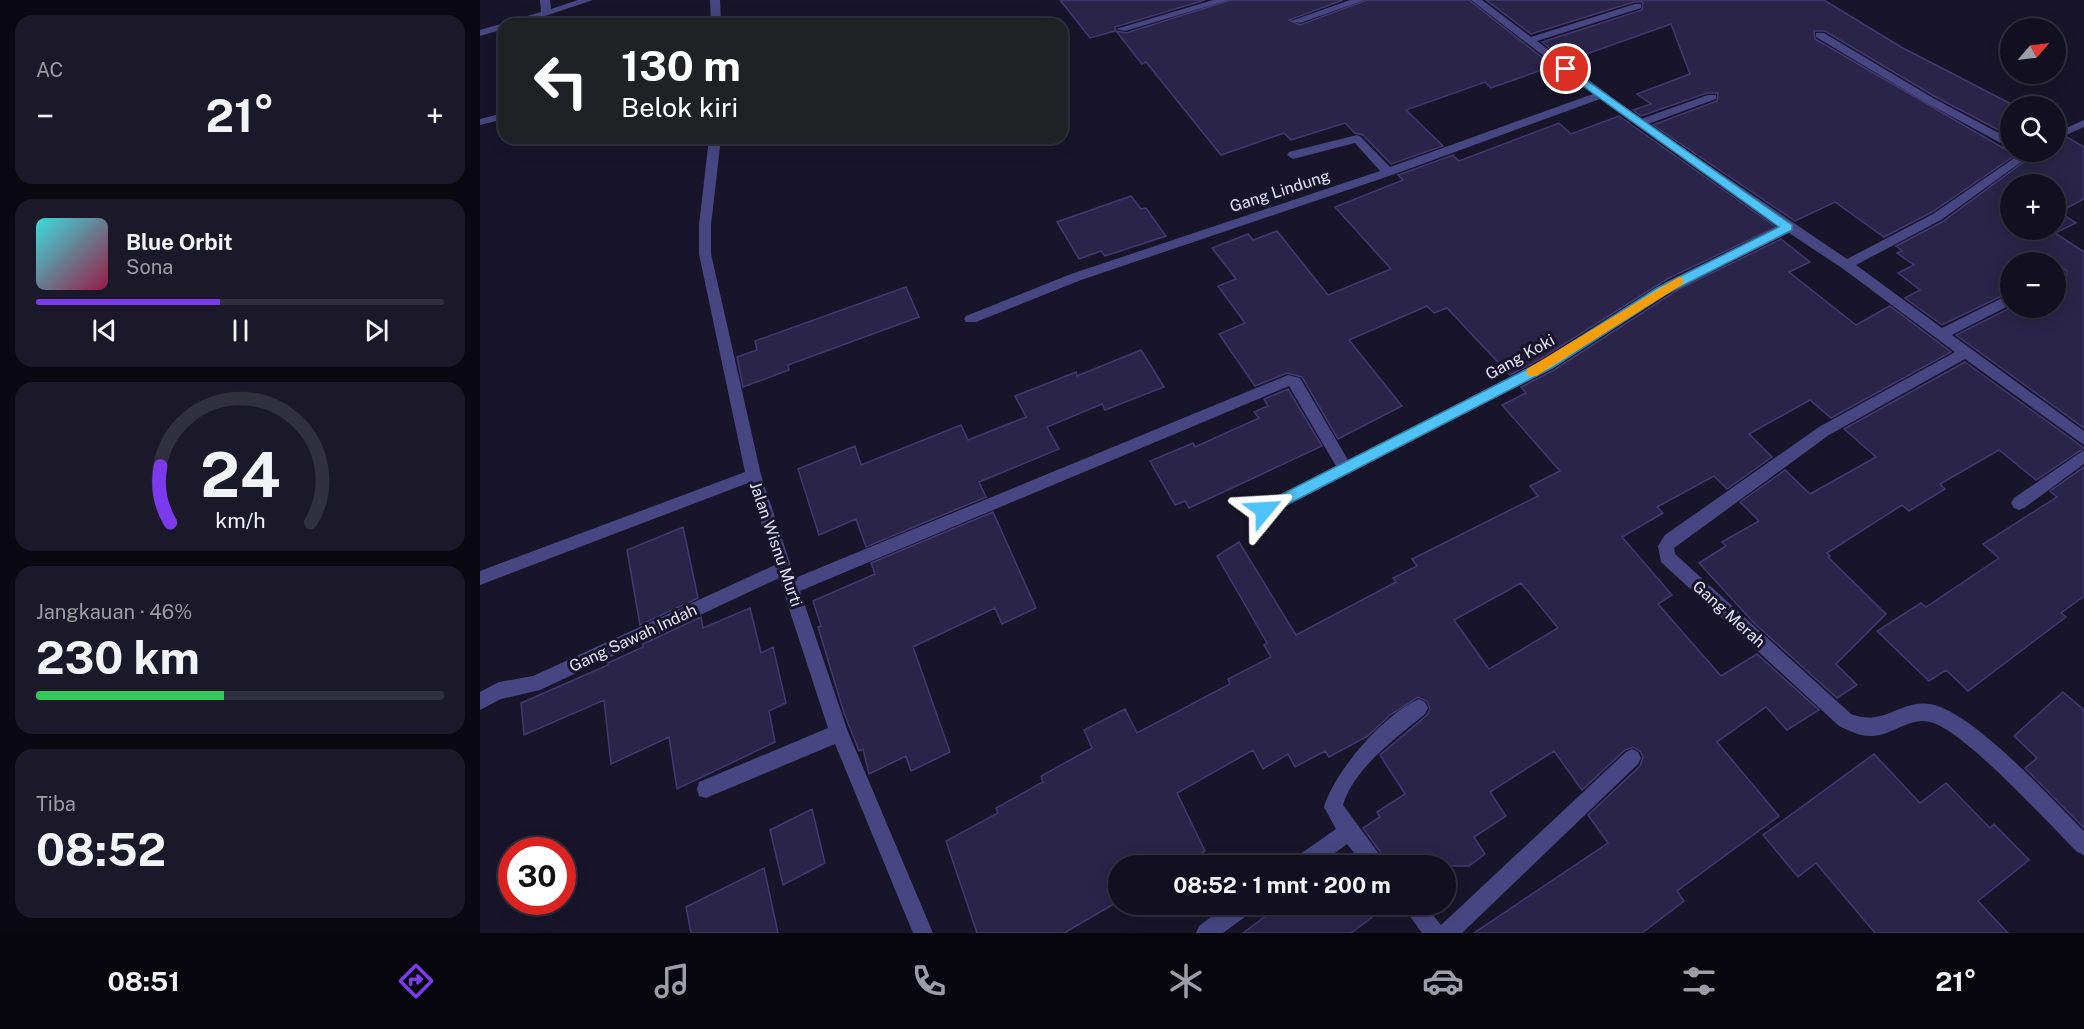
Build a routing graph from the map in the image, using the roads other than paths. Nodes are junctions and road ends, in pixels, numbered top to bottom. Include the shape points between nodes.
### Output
1 (545, 0) edge
2 (588, 0) edge
3 (715, 0) edge
4 (1224, 0) edge
5 (1360, 0) edge
6 (1476, 0) edge
7 (1638, 6) dead end
8 (546, 14) junction
9 (532, 18) edge
10 (716, 18) edge
11 (1296, 21) dead end
12 (498, 28) edge
13 (1122, 29) dead end
14 (480, 33) edge
15 (1820, 35) dead end
16 (1528, 41) junction
17 (1601, 94) junction
18 (1712, 97) dead end
19 (498, 118) edge
20 (480, 122) edge
21 (1640, 123) junction
22 (2084, 123) edge
23 (2066, 132) edge
24 (2000, 139) edge
25 (715, 144) edge
26 (1293, 155) dead end
27 (2015, 162) edge
28 (1388, 172) junction
29 (1788, 228) junction
30 (1846, 265) junction
31 (2000, 304) edge
32 (971, 319) dead end
33 (1942, 334) junction
34 (1965, 353) junction
35 (2084, 439) edge
36 (2084, 456) edge
37 (1346, 469) junction
38 (753, 475) junction
39 (2019, 503) dead end
40 (1264, 510) dead end
41 (784, 568) junction
42 (480, 578) edge
43 (791, 588) junction
44 (480, 701) edge
45 (1419, 708) dead end
46 (839, 733) junction
47 (1632, 758) dead end
48 (706, 789) dead end
49 (1349, 831) junction
50 (2084, 845) edge
51 (1315, 855) edge
52 (1369, 855) edge
53 (1230, 915) edge
54 (1420, 915) edge
55 (923, 933) edge
56 (1206, 933) edge
57 (1435, 933) edge
58 (1447, 933) edge

1 - 8 street
2 - 8 street
3 - 10 street
4 - 13 street
5 - 11 street
6 - 16 street
7 - 16 street
8 - 9 street
12 - 14 street
15 - 24 street
16 - 17 street
17 - 21 street
17 - 28 street, Gang Lindung
18 - 21 street
19 - 20 street
21 - 29 street
22 - 23 street
25 - 38 street, Jalan Wisnu Murti via 704,218 705,254
26 - 28 street via 1357,139
27 - 30 street via 1937,218
28 - 32 street, Gang Lindung via 1076,277
29 - 30 street
29 - 37 street, Gang Koki via 1673,284 1548,364
30 - 33 street
31 - 33 street
33 - 34 street
34 - 35 street
34 - 50 street, Gang Merah via 1824,431 1671,540 1666,546 1667,557 1845,720 1868,729 1930,712 1943,716 1975,740
36 - 39 street
37 - 40 street, Gang Koki
37 - 43 street via 1294,382 1288,380
38 - 41 street, Jalan Wisnu Murti
38 - 42 street
41 - 43 street, Jalan Wisnu Murti
41 - 44 street, Gang Sawah Indah via 534,684 499,691
43 - 46 street, Jalan Wisnu Murti
45 - 49 street via 1337,789 1333,807
46 - 48 street
46 - 55 street, Jalan Wisnu Murti
47 - 58 street
49 - 51 street
49 - 52 street
53 - 56 street
54 - 57 street

